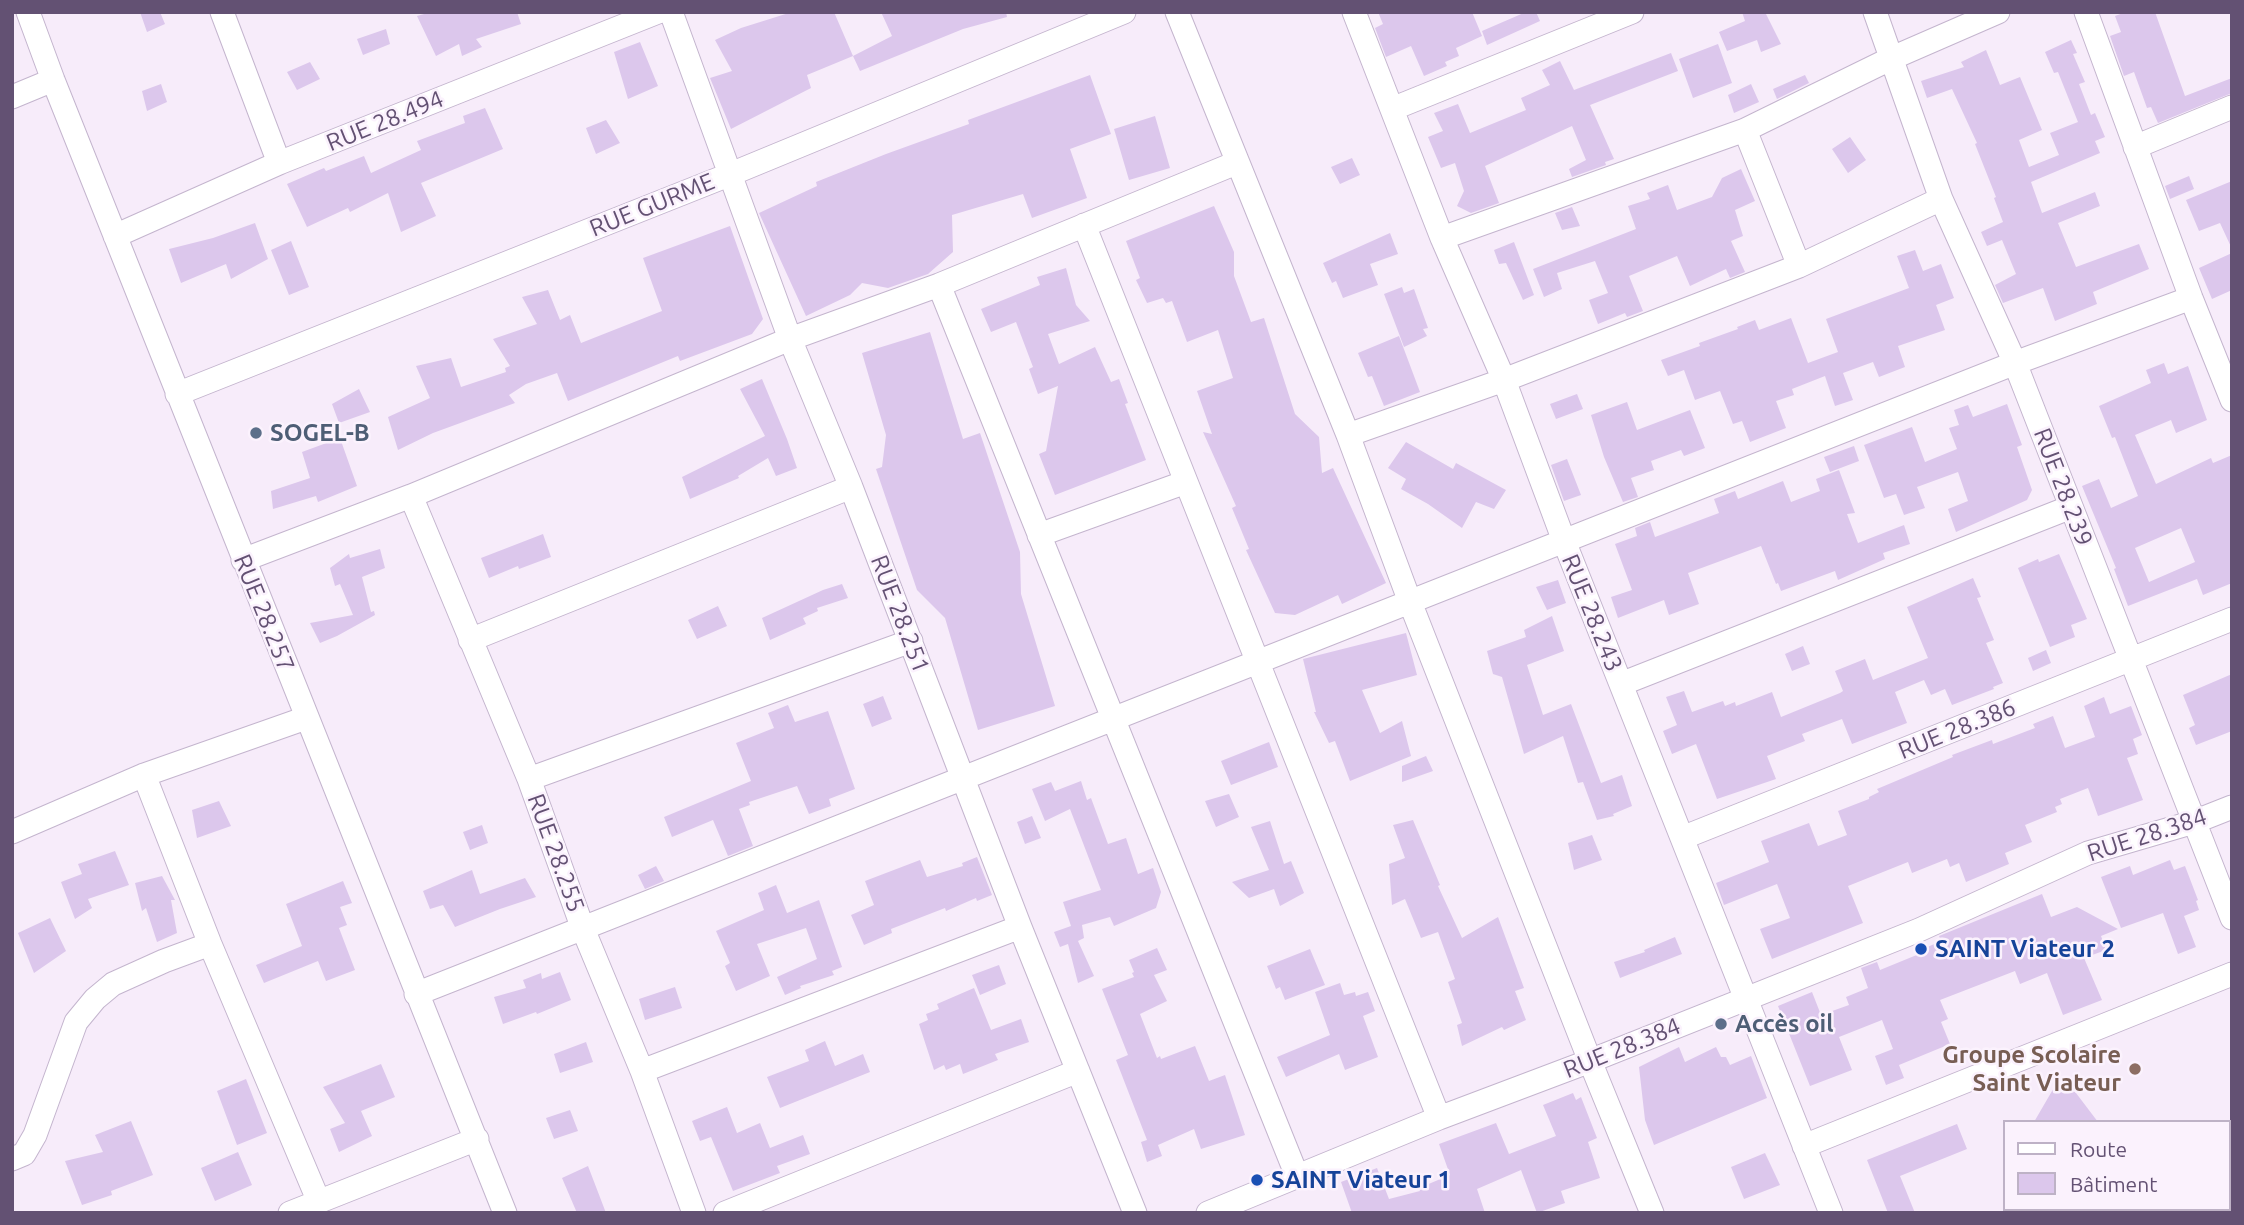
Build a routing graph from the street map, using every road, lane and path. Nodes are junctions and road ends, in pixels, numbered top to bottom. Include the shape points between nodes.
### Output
1 (28, 12) edge
2 (658, 12) edge
3 (671, 12) edge
4 (1124, 12) edge
5 (1177, 12) edge
6 (1354, 12) edge
7 (1632, 12) edge
8 (1874, 12) edge
9 (1998, 12) edge
10 (2087, 12) edge
11 (227, 14) edge
12 (1890, 59) junction
13 (53, 80) junction
14 (12, 97) edge
15 (2232, 107) edge
16 (1392, 109) junction
17 (1745, 130) junction
18 (2135, 147) junction
19 (279, 163) junction
20 (1236, 163) junction
21 (731, 174) junction
22 (1941, 199) junction
23 (1084, 225) junction
24 (115, 236) junction
25 (1442, 238) junction
26 (1799, 266) junction
27 (939, 285) junction
28 (2191, 298) junction
29 (790, 339) junction
30 (2015, 363) junction
31 (1504, 380) junction
32 (177, 394) junction
33 (2232, 400) edge
34 (1348, 435) junction
35 (1186, 482) junction
36 (851, 487) junction
37 (411, 496) junction
38 (2071, 507) junction
39 (1039, 535) junction
40 (1564, 541) junction
41 (243, 560) junction
42 (1410, 602) junction
43 (2232, 619) edge
44 (470, 640) junction
45 (911, 641) junction
46 (2131, 660) junction
47 (1258, 662) junction
48 (1620, 684) junction
49 (306, 718) junction
50 (1113, 719) junction
51 (144, 775) junction
52 (964, 778) junction
53 (529, 779) junction
54 (2232, 807) edge
55 (2194, 822) junction
56 (12, 832) edge
57 (1682, 838) junction
58 (2232, 918) edge
59 (1020, 927) junction
60 (583, 929) junction
61 (210, 944) junction
62 (2232, 974) edge
63 (416, 995) junction
64 (1745, 998) junction
65 (1590, 1061) junction
66 (1078, 1071) junction
67 (642, 1072) junction
68 (1439, 1118) junction
69 (477, 1139) junction
70 (1804, 1146) junction
71 (12, 1159) edge
72 (1297, 1177) junction
73 (319, 1202) junction
74 (1651, 1212) edge
75 (290, 1213) edge
76 (505, 1213) edge
77 (694, 1213) edge
78 (725, 1213) edge
79 (1135, 1213) edge
80 (1208, 1213) edge
81 (1831, 1213) edge

1 - 13 street, RUE 28.257
2 - 19 street, RUE 28.494
3 - 21 street, RUE 28.251
4 - 21 street, RUE GURME
5 - 20 street
6 - 16 street, RUE 28.243
7 - 16 street
8 - 12 street
9 - 12 street
10 - 18 street
11 - 19 street
12 - 17 street
12 - 22 street, RUE 28.239
13 - 14 street
13 - 24 street, RUE 28.257
15 - 18 street
16 - 25 street, RUE 28.243
17 - 25 street
17 - 26 street
18 - 28 street
19 - 24 street, RUE 28.494
20 - 23 street
20 - 34 street
21 - 29 street, RUE 28.251
21 - 32 street, RUE GURME
22 - 26 street
22 - 30 street, RUE 28.239
23 - 27 street
23 - 35 street
24 - 32 street, RUE 28.257
25 - 31 street, RUE 28.243
26 - 31 street
27 - 29 street
27 - 39 street
28 - 30 street
28 - 33 street
29 - 36 street, RUE 28.251
29 - 37 street
30 - 38 street, RUE 28.239
30 - 40 street
31 - 34 street
31 - 40 street, RUE 28.243
32 - 41 street, RUE 28.257
34 - 42 street
35 - 39 street
35 - 47 street
36 - 44 street
36 - 45 street, RUE 28.251
37 - 41 street
37 - 44 street, RUE 28.255
38 - 46 street, RUE 28.239
38 - 48 street
39 - 50 street
40 - 42 street
40 - 48 street, RUE 28.243
41 - 49 street, RUE 28.257
42 - 47 street
42 - 65 street
43 - 46 street, RUE 28.386
44 - 53 street, RUE 28.255
45 - 52 street, RUE 28.251
45 - 53 street
46 - 55 street, RUE 28.239
46 - 57 street, RUE 28.386
47 - 50 street
47 - 68 street
48 - 57 street, RUE 28.243
49 - 51 street
49 - 63 street, RUE 28.257
50 - 52 street
50 - 72 street
51 - 56 street
51 - 61 street
52 - 59 street, RUE 28.251
52 - 60 street
53 - 60 street, RUE 28.255
54 - 55 street, RUE 28.384
55 - 58 street, RUE 28.239
55 - 64 street, RUE 28.384 via 2088,853 1919,930
57 - 64 street, RUE 28.243
59 - 66 street, RUE 28.251
59 - 67 street
60 - 63 street
60 - 67 street, RUE 28.255
61 - 71 street via 113,984 95,999 76,1021 35,1135 24,1154
61 - 73 street
62 - 70 street
63 - 69 street, RUE 28.257
64 - 65 street, RUE 28.384
64 - 70 street, RUE 28.243
65 - 68 street, RUE 28.384
65 - 74 street
66 - 78 street
66 - 79 street, RUE 28.251
67 - 77 street, RUE 28.255
68 - 72 street, RUE 28.384
69 - 73 street
69 - 76 street, RUE 28.257
70 - 81 street, RUE 28.243
72 - 80 street, RUE 28.384
73 - 75 street

